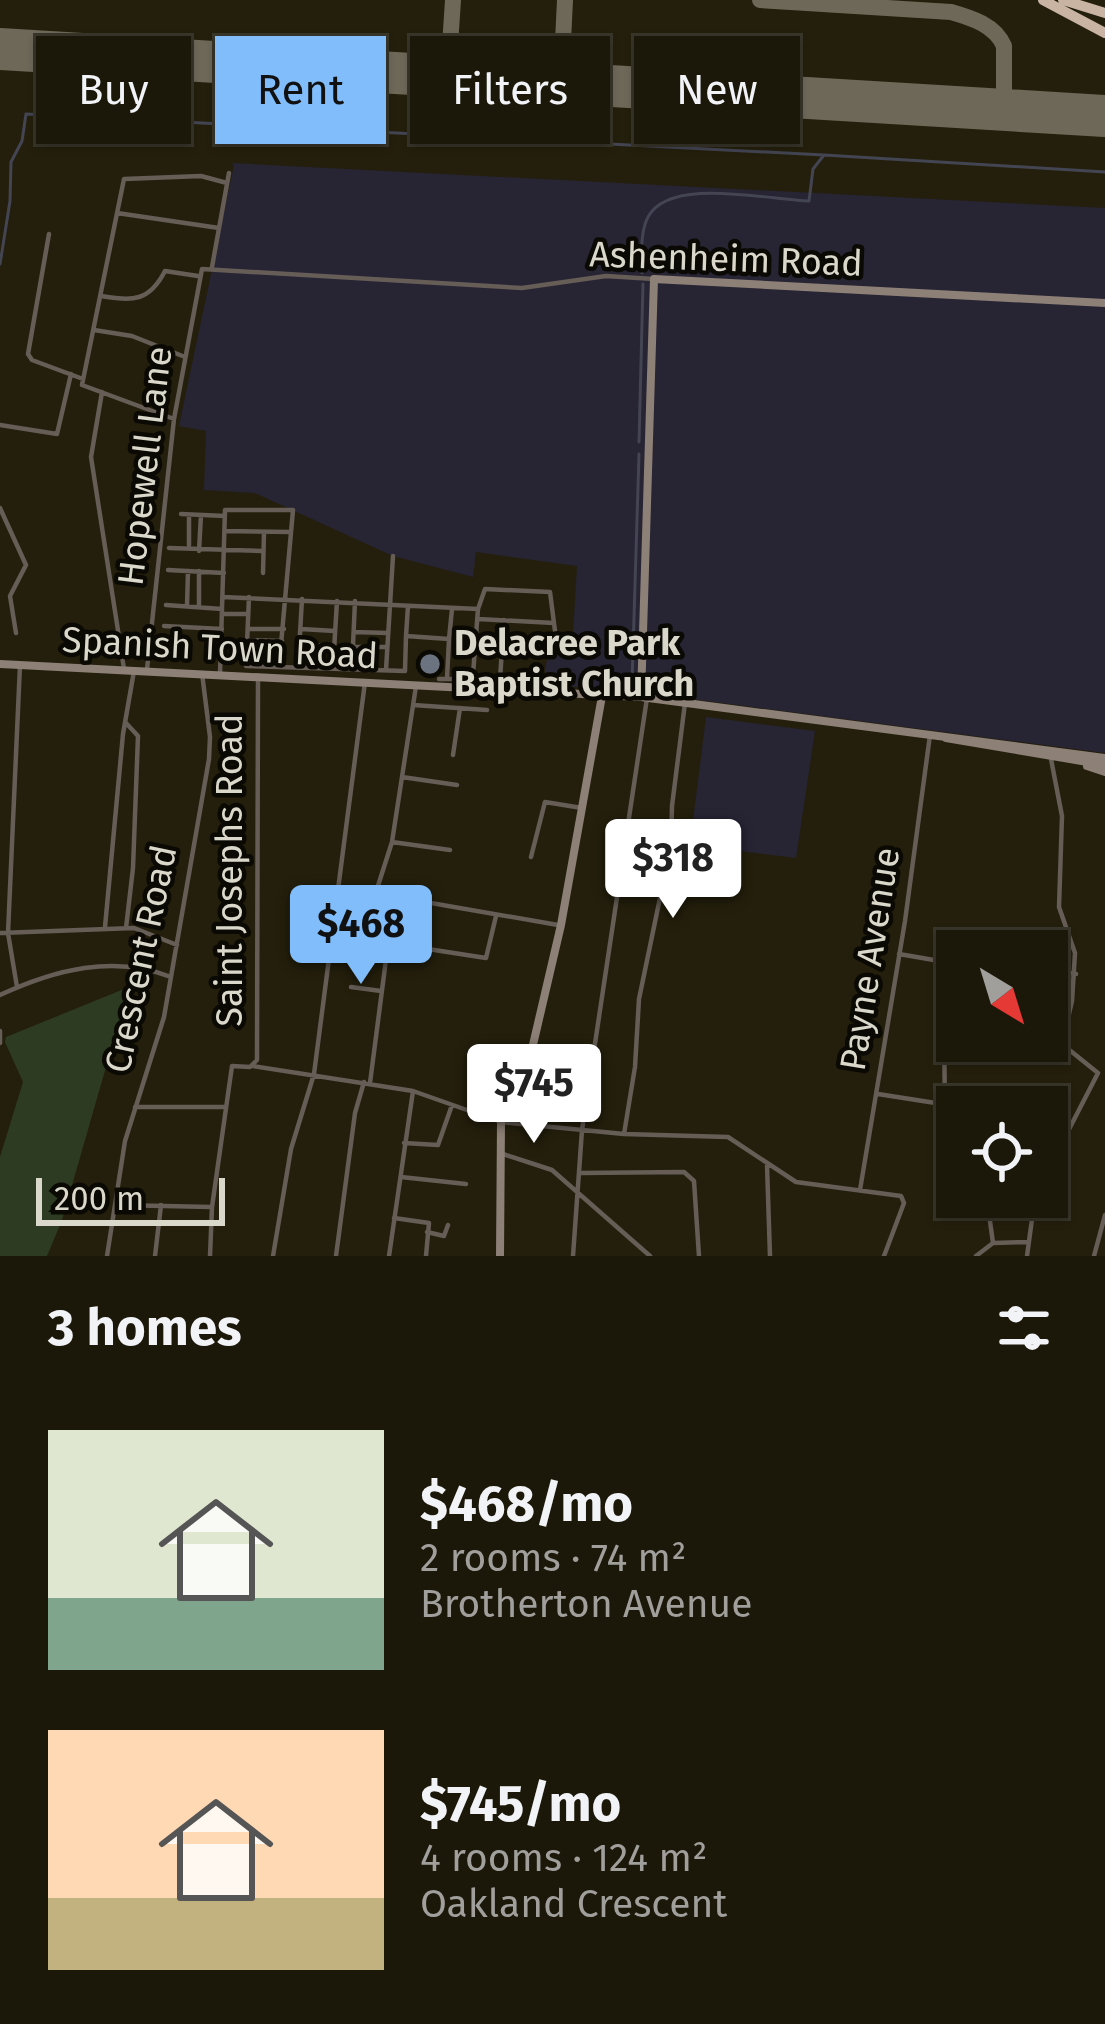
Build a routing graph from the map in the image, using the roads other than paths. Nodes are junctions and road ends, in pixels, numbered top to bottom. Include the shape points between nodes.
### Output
1 (1043, 0) edge
2 (1063, 0) edge
3 (1105, 14) edge
4 (1105, 33) edge
5 (229, 172) dead end
6 (227, 183) junction
7 (117, 213) junction
8 (219, 228) junction
9 (49, 234) dead end
10 (211, 270) junction
11 (200, 273) junction
12 (654, 279) junction
13 (101, 296) junction
14 (1105, 303) edge
15 (94, 330) junction
16 (185, 357) junction
17 (71, 374) junction
18 (83, 379) junction
19 (102, 392) junction
20 (173, 419) junction
21 (0, 425) edge
22 (0, 508) edge
23 (225, 513) junction
24 (201, 515) junction
25 (225, 531) junction
26 (264, 532) junction
27 (291, 532) junction
28 (169, 548) dead end
29 (189, 548) junction
30 (199, 550) junction
31 (224, 551) junction
32 (263, 551) junction
33 (393, 556) dead end
34 (168, 570) dead end
35 (188, 571) junction
36 (199, 572) junction
37 (224, 573) junction
38 (263, 573) dead end
39 (223, 597) junction
40 (249, 597) junction
41 (288, 598) junction
42 (302, 599) junction
43 (337, 601) junction
44 (355, 601) junction
45 (390, 603) junction
46 (408, 604) junction
47 (166, 605) dead end
48 (187, 607) junction
49 (200, 607) junction
50 (452, 607) junction
51 (478, 609) junction
52 (222, 611) junction
53 (248, 614) junction
54 (478, 619) junction
55 (504, 620) junction
56 (164, 626) dead end
57 (248, 628) junction
58 (222, 629) junction
59 (284, 629) junction
60 (301, 629) junction
61 (335, 631) junction
62 (354, 632) junction
63 (16, 633) dead end
64 (388, 633) junction
65 (406, 636) junction
66 (449, 639) junction
67 (247, 640) junction
68 (282, 641) junction
69 (300, 645) junction
70 (334, 646) junction
71 (353, 647) junction
72 (387, 647) junction
73 (0, 664) edge
74 (20, 665) junction
75 (279, 667) junction
76 (298, 668) junction
77 (129, 669) junction
78 (333, 669) junction
79 (147, 670) junction
80 (352, 670) junction
81 (386, 671) junction
82 (202, 672) junction
83 (220, 674) junction
84 (258, 676) junction
85 (365, 682) junction
86 (472, 684) junction
87 (416, 686) junction
88 (602, 695) junction
89 (644, 698) junction
90 (685, 703) junction
91 (413, 704) junction
92 (460, 708) junction
93 (487, 710) dead end
94 (126, 723) junction
95 (934, 735) junction
96 (453, 755) dead end
97 (1051, 757) junction
98 (1103, 761) edge
99 (402, 777) junction
100 (458, 785) dead end
101 (581, 808) junction
102 (392, 842) junction
103 (450, 850) dead end
104 (531, 856) dead end
105 (339, 887) junction
106 (376, 895) junction
107 (399, 899) junction
108 (497, 914) junction
109 (561, 926) junction
110 (105, 927) junction
111 (126, 928) junction
112 (4, 933) edge
113 (357, 938) dead end
114 (388, 944) junction
115 (177, 945) junction
116 (899, 954) junction
117 (936, 960) edge
118 (1068, 973) edge
119 (1076, 974) junction
120 (171, 977) junction
121 (17, 987) junction
122 (351, 987) dead end
123 (381, 991) junction
124 (0, 995) edge
125 (0, 1031) edge
126 (0, 1043) edge
127 (253, 1066) junction
128 (314, 1074) junction
129 (367, 1083) junction
130 (413, 1091) junction
131 (877, 1094) junction
132 (936, 1104) edge
133 (452, 1106) junction
134 (135, 1107) junction
135 (226, 1107) junction
136 (501, 1122) junction
137 (1068, 1129) edge
138 (583, 1130) junction
139 (624, 1134) junction
140 (404, 1142) junction
141 (500, 1153) junction
142 (767, 1165) junction
143 (581, 1173) junction
144 (399, 1176) junction
145 (466, 1184) dead end
146 (860, 1190) junction
147 (578, 1191) junction
148 (116, 1205) junction
149 (161, 1205) junction
150 (212, 1207) junction
151 (1105, 1215) edge
152 (394, 1218) junction
153 (990, 1218) edge
154 (1033, 1218) edge
155 (448, 1225) dead end
156 (427, 1232) junction
157 (1029, 1242) junction
158 (993, 1244) junction
159 (107, 1256) edge
160 (155, 1256) edge
161 (210, 1256) edge
162 (273, 1256) edge
163 (336, 1256) edge
164 (389, 1256) edge
165 (425, 1256) edge
166 (500, 1256) edge
167 (573, 1256) edge
168 (650, 1256) edge
169 (699, 1256) edge
170 (770, 1256) edge
171 (884, 1256) edge
172 (976, 1256) edge
173 (1027, 1256) edge
174 (1094, 1256) edge

1 - 4 highway
2 - 3 highway
5 - 6 street
6 - 7 street via 124,179
6 - 8 street
7 - 8 street
7 - 13 street
8 - 10 street
9 - 17 street via 28,354
10 - 11 street, Ashenheim Road
10 - 12 street, Ashenheim Road via 522,288 607,276
11 - 13 street via 165,271 149,294
11 - 16 street, Hopewell Lane
12 - 14 street, Ashenheim Road
12 - 89 street
13 - 15 street
15 - 16 street
15 - 18 street
16 - 20 street, Hopewell Lane
17 - 18 street
17 - 21 street via 57,434
18 - 19 street
19 - 20 street
19 - 77 street via 91,457
20 - 79 street, Hopewell Lane
22 - 63 street via 26,566 10,596
23 - 24 street
23 - 25 street
23 - 27 street via 292,510
24 - 29 street via 185,515
24 - 30 street
25 - 26 street
25 - 31 street
26 - 27 street
26 - 32 street
27 - 41 street
28 - 29 street
29 - 30 street
30 - 31 street
31 - 32 street
31 - 37 street
32 - 38 street
33 - 45 street
34 - 35 street
35 - 36 street
35 - 48 street
36 - 37 street
36 - 49 street
37 - 39 street
39 - 40 street
39 - 52 street
40 - 41 street
40 - 53 street
41 - 42 street
41 - 59 street
42 - 43 street
42 - 60 street
43 - 44 street
43 - 61 street
44 - 45 street
44 - 62 street
45 - 46 street
45 - 64 street
46 - 50 street
46 - 65 street
47 - 48 street
48 - 49 street
49 - 52 street
50 - 51 street
50 - 66 street
51 - 54 street
51 - 55 street via 490,587 552,595 554,627
52 - 53 street
52 - 58 street
53 - 57 street
54 - 55 street
54 - 86 street
55 - 86 street via 504,679
56 - 58 street
57 - 59 street
57 - 67 street
58 - 83 street
59 - 68 street
60 - 61 street
60 - 69 street
61 - 70 street
62 - 64 street
62 - 71 street
64 - 72 street
65 - 66 street
65 - 81 street via 405,671
66 - 86 street via 443,679
67 - 68 street
67 - 75 street via 246,666
68 - 75 street
69 - 70 street
69 - 76 street
70 - 78 street
71 - 72 street
71 - 80 street
72 - 81 street
73 - 74 street, Spanish Town Road
74 - 77 street, Spanish Town Road
74 - 112 street
75 - 76 street
76 - 78 street
77 - 79 street, Spanish Town Road
77 - 94 street
78 - 80 street
79 - 82 street, Spanish Town Road
80 - 81 street
82 - 83 street, Spanish Town Road
82 - 115 street, Crescent Road via 208,759
83 - 84 street, Spanish Town Road
84 - 85 street, Spanish Town Road
84 - 127 street, Saint Josephs Road
85 - 87 street, Spanish Town Road
85 - 105 street
86 - 87 street, Spanish Town Road
86 - 88 street, Spanish Town Road
87 - 91 street
88 - 89 street, Spanish Town Road
88 - 101 street
89 - 90 street, Spanish Town Road
89 - 138 street
90 - 95 street, Spanish Town Road
90 - 139 street via 671,845 639,999
91 - 92 street
91 - 99 street
92 - 93 street
92 - 96 street
94 - 110 street
94 - 111 street via 138,744
95 - 97 street, Spanish Town Road
95 - 98 street, Spanish Town Road
95 - 116 street, Payne Avenue
97 - 98 street, Spanish Town Road
97 - 119 street via 1062,816 1059,907
99 - 100 street
99 - 102 street
101 - 104 street via 542,806
101 - 109 street
102 - 103 street
102 - 106 street
105 - 106 street
105 - 128 street
106 - 107 street
107 - 108 street
107 - 114 street
108 - 109 street
108 - 114 street via 487,958
109 - 136 street via 525,1079
110 - 111 street
110 - 112 street
111 - 115 street
112 - 121 street
113 - 114 street
114 - 123 street
115 - 120 street, Crescent Road
116 - 117 street
116 - 131 street, Payne Avenue
118 - 119 street
119 - 137 street via 1062,1044 1099,1073
120 - 121 street via 121,964
120 - 134 street, Crescent Road
121 - 124 street
122 - 123 street
123 - 129 street
125 - 126 street
127 - 128 street
127 - 135 street, Saint Josephs Road via 232,1066
128 - 129 street
128 - 162 street
129 - 130 street
129 - 163 street via 355,1113
130 - 133 street
130 - 140 street
131 - 132 street
131 - 146 street, Payne Avenue
133 - 136 street
133 - 140 street via 438,1145
134 - 135 street
134 - 148 street, Crescent Road
135 - 150 street, Saint Josephs Road
136 - 138 street
136 - 141 street
138 - 139 street
138 - 143 street
139 - 142 street via 728,1137
140 - 144 street
141 - 147 street via 552,1170
141 - 166 street
142 - 146 street via 808,1186
142 - 170 street
143 - 147 street
143 - 169 street via 684,1172 694,1181
144 - 145 street
144 - 152 street
146 - 171 street via 896,1194 904,1203
147 - 167 street
147 - 168 street
148 - 149 street
148 - 159 street, Crescent Road
149 - 150 street
149 - 160 street
150 - 161 street, Saint Josephs Road
151 - 174 street
152 - 156 street via 429,1223
152 - 164 street
153 - 158 street
154 - 157 street
155 - 156 street via 444,1236
156 - 165 street
157 - 158 street
157 - 173 street
158 - 172 street

